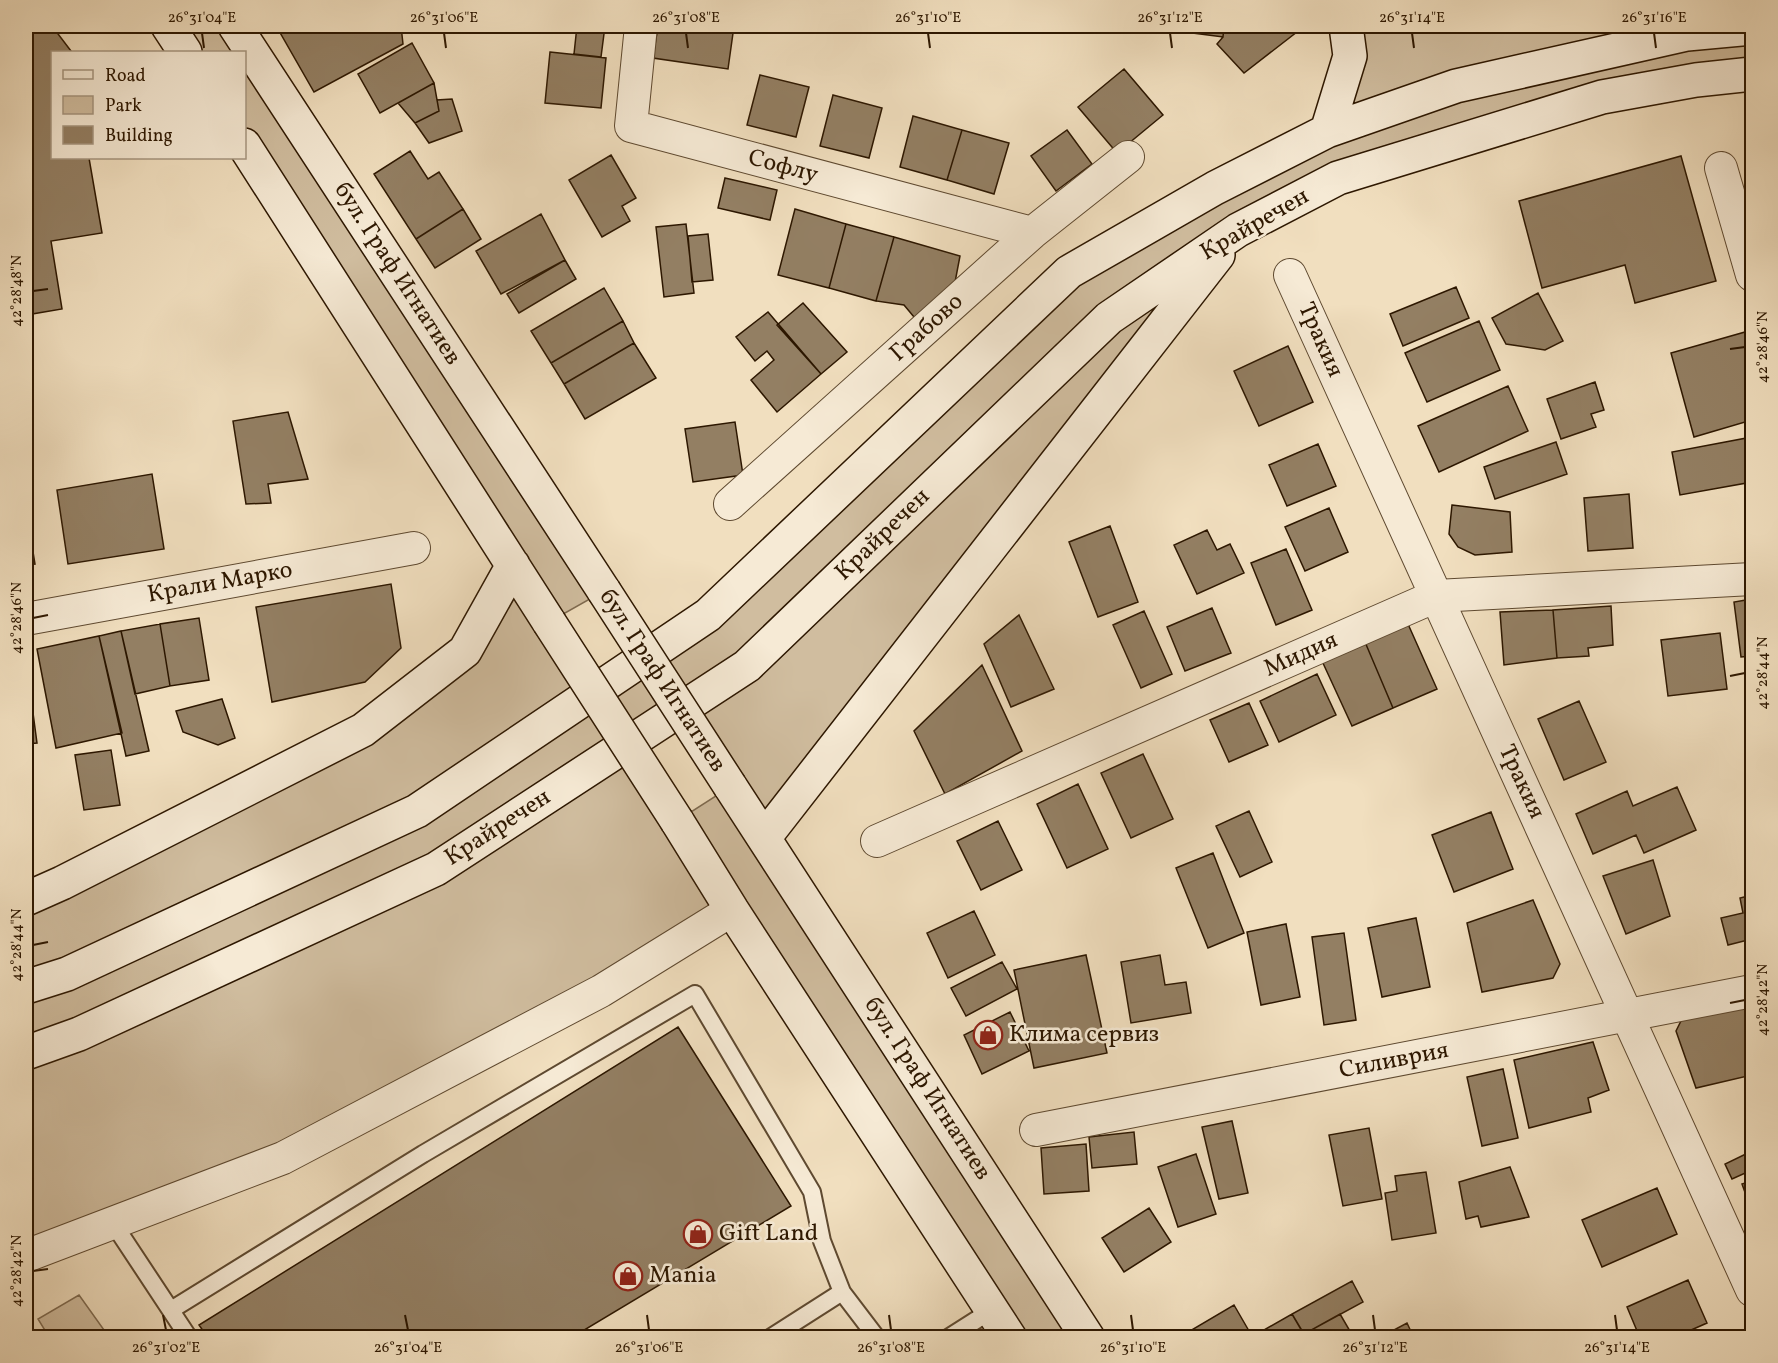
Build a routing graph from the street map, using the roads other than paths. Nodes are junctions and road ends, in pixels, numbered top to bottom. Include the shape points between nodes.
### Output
1 (168, 26) edge
2 (235, 26) edge
3 (641, 26) edge
4 (1346, 26) edge
5 (1752, 28) edge
6 (184, 51) edge
7 (1752, 74) edge
8 (1327, 131) junction
9 (246, 148) edge
10 (1128, 157) dead end
11 (1721, 168) dead end
12 (1238, 230) junction
13 (1032, 233) junction
14 (1290, 275) dead end
15 (1752, 275) edge
16 (730, 504) dead end
17 (414, 548) dead end
18 (513, 566) junction
19 (1752, 579) edge
20 (1436, 596) junction
21 (26, 619) edge
22 (764, 838) junction
23 (877, 842) dead end
24 (26, 899) edge
25 (732, 910) junction
26 (26, 987) edge
27 (1752, 992) edge
28 (1628, 1016) junction
29 (26, 1053) edge
30 (1036, 1130) dead end
31 (113, 1223) junction
32 (26, 1256) edge
33 (1752, 1290) edge
34 (842, 1292) junction
35 (171, 1310) junction
36 (992, 1310) junction
37 (189, 1338) edge
38 (770, 1338) edge
39 (877, 1338) edge
40 (948, 1338) edge
41 (1010, 1338) edge
42 (1088, 1338) edge

1 - 6 main road
2 - 22 main road, бул. Граф Игнатиев, bridge
3 - 13 street, Софлу via 632,126
4 - 8 main road via 1350,56
5 - 8 main road, Крайречен via 1687,34 1456,86
7 - 12 main road, Крайречен via 1602,97 1338,178
8 - 26 main road, Крайречен via 1215,188 1069,272 708,615 417,811 67,974
9 - 18 main road
10 - 13 street, Грабово
11 - 15 street
12 - 22 main road
12 - 29 main road, Крайречен via 1109,318 747,666 436,869 79,1034
13 - 16 street, Грабово
14 - 20 street, Тракия
17 - 21 street, Крали Марко
18 - 24 main road via 465,651 363,730
18 - 25 main road, bridge
19 - 20 street, Мидия
20 - 23 street, Мидия
20 - 28 street, Тракия
22 - 42 main road, бул. Граф Игнатиев
25 - 31 street via 601,991 283,1158
25 - 36 main road
27 - 28 street, Силиврия
28 - 30 street, Силиврия
28 - 33 street, Тракия
31 - 32 street
31 - 35 lane
34 - 35 lane via 822,1241 812,1192 695,994 423,1154
34 - 38 lane
34 - 39 lane
35 - 37 lane
36 - 40 lane
36 - 41 main road

